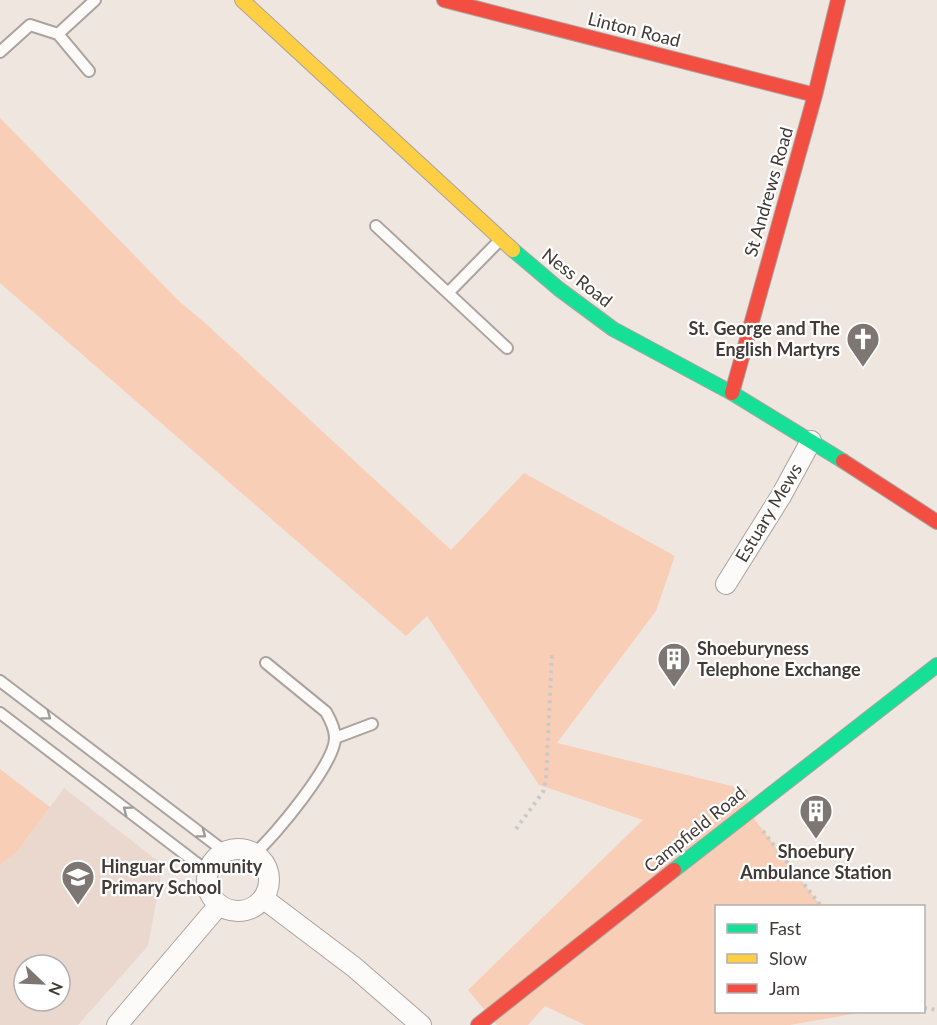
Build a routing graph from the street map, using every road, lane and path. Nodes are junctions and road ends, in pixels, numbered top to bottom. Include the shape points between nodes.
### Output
1 (95, 0) edge
2 (242, 0) edge
3 (444, 0) edge
4 (838, 0) edge
5 (57, 34) junction
6 (0, 52) edge
7 (89, 70) dead end
8 (815, 95) junction
9 (376, 226) dead end
10 (501, 239) junction
11 (448, 293) junction
12 (507, 348) dead end
13 (732, 393) junction
14 (811, 441) junction
15 (937, 522) edge
16 (726, 584) dead end
17 (552, 654) dead end
18 (266, 663) dead end
19 (937, 665) edge
20 (0, 681) edge
21 (0, 713) edge
22 (372, 723) dead end
23 (335, 738) junction
24 (749, 812) junction
25 (516, 829) dead end
26 (224, 851) junction
27 (255, 853) junction
28 (207, 871) junction
29 (264, 899) junction
30 (219, 905) junction
31 (820, 905) edge
32 (117, 1025) edge
33 (421, 1025) edge
34 (478, 1025) edge

1 - 5 lane
2 - 10 street, Ness Road
3 - 8 street, Linton Road
4 - 8 street, St Andrews Road
5 - 6 lane via 30,25
5 - 7 lane
8 - 13 street, St Andrews Road
9 - 11 lane
10 - 11 lane
10 - 13 street, Ness Road via 613,329
11 - 12 lane
13 - 14 street, Ness Road
14 - 15 street, Ness Road
14 - 16 street, Estuary Mews
17 - 25 path via 546,780 543,792
18 - 23 lane via 326,712
19 - 24 street, Campfield Road
20 -> 26 lane
28 -> 21 lane
22 - 23 lane
23 - 27 lane via 331,757 280,827
24 - 31 path
24 - 34 street, Campfield Road
26 - 27 street via 241,848
26 - 28 street
27 - 29 street via 265,863 269,876
28 - 30 street via 207,887
29 - 30 street via 237,912
29 - 33 street via 354,967
30 - 32 street

